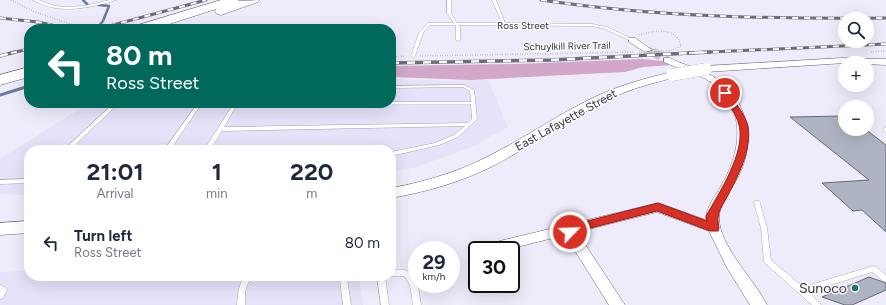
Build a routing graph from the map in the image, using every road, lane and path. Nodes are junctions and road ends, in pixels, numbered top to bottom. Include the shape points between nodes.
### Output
1 (11, 0) edge
2 (35, 0) edge
3 (114, 0) edge
4 (233, 0) edge
5 (254, 0) edge
6 (449, 0) edge
7 (494, 0) edge
8 (69, 24) edge
9 (156, 24) edge
10 (180, 24) edge
11 (455, 24) junction
12 (504, 25) junction
13 (458, 40) dead end
14 (632, 40) junction
15 (652, 51) junction
16 (886, 55) edge
17 (413, 56) junction
18 (867, 56) edge
19 (396, 57) edge
20 (667, 60) tunnel mouth
21 (838, 61) edge
22 (874, 62) edge
23 (886, 62) edge
24 (24, 65) edge
25 (0, 72) edge
26 (24, 73) edge
27 (0, 80) edge
28 (396, 87) edge
29 (396, 103) edge
30 (473, 103) junction
31 (112, 108) edge
32 (196, 108) edge
33 (234, 108) edge
34 (470, 124) junction
35 (221, 128) junction
36 (72, 145) edge
37 (171, 145) edge
38 (210, 145) edge
39 (396, 153) edge
40 (24, 181) edge
41 (0, 182) edge
42 (396, 192) edge
43 (757, 203) dead end
44 (24, 227) edge
45 (714, 228) junction
46 (0, 229) edge
47 (568, 229) junction
48 (520, 241) edge
49 (396, 273) edge
50 (886, 278) edge
51 (246, 281) edge
52 (343, 281) edge
53 (382, 281) edge
54 (0, 288) edge
55 (802, 291) junction
56 (0, 296) edge
57 (241, 305) edge
58 (347, 305) edge
59 (385, 305) edge
60 (417, 305) edge
61 (617, 305) edge
62 (759, 305) edge
63 (817, 305) edge

1 - 8 path
2 - 3 lane via 61,9
4 - 9 highway
5 - 10 highway
6 - 11 lane via 449,13
7 - 12 lane
11 - 12 lane, Ross Street
11 - 13 lane via 458,27
11 - 17 lane, Ross Street via 429,24 421,33
12 - 14 lane, Ross Street via 592,25 606,28
14 - 15 street, Ross Street
14 - 15 path, Schuylkill River Trail via 641,34 661,31 675,34 681,43 677,49
15 - 17 path, Schuylkill River Trail, bridge
16 - 18 street, East Lafayette Street
17 - 19 path, Schuylkill River Trail
20 - 45 street via 719,85 732,102 743,126 743,146 737,169 712,216
21 - 42 street, East Lafayette Street, bridge via 706,69 633,86 603,98 466,173
22 - 23 street, East Lafayette Street
24 - 25 highway
26 - 27 highway
28 - 30 lane via 464,86 472,90
29 - 30 lane
30 - 34 lane via 474,120
31 - 36 lane
32 - 37 lane
33 - 35 lane
34 - 35 lane
34 - 39 lane via 456,136 437,144
35 - 38 lane
40 - 41 lane
43 - 55 lane via 764,228 768,261
44 - 46 street
45 - 47 street via 658,207
45 - 62 street via 731,262
47 - 48 street
47 - 61 street
49 - 60 lane via 404,273 412,282
50 - 55 lane via 874,269
51 - 57 lane via 243,285
52 - 58 lane
53 - 59 lane
54 - 56 lane via 3,290
55 - 63 lane

